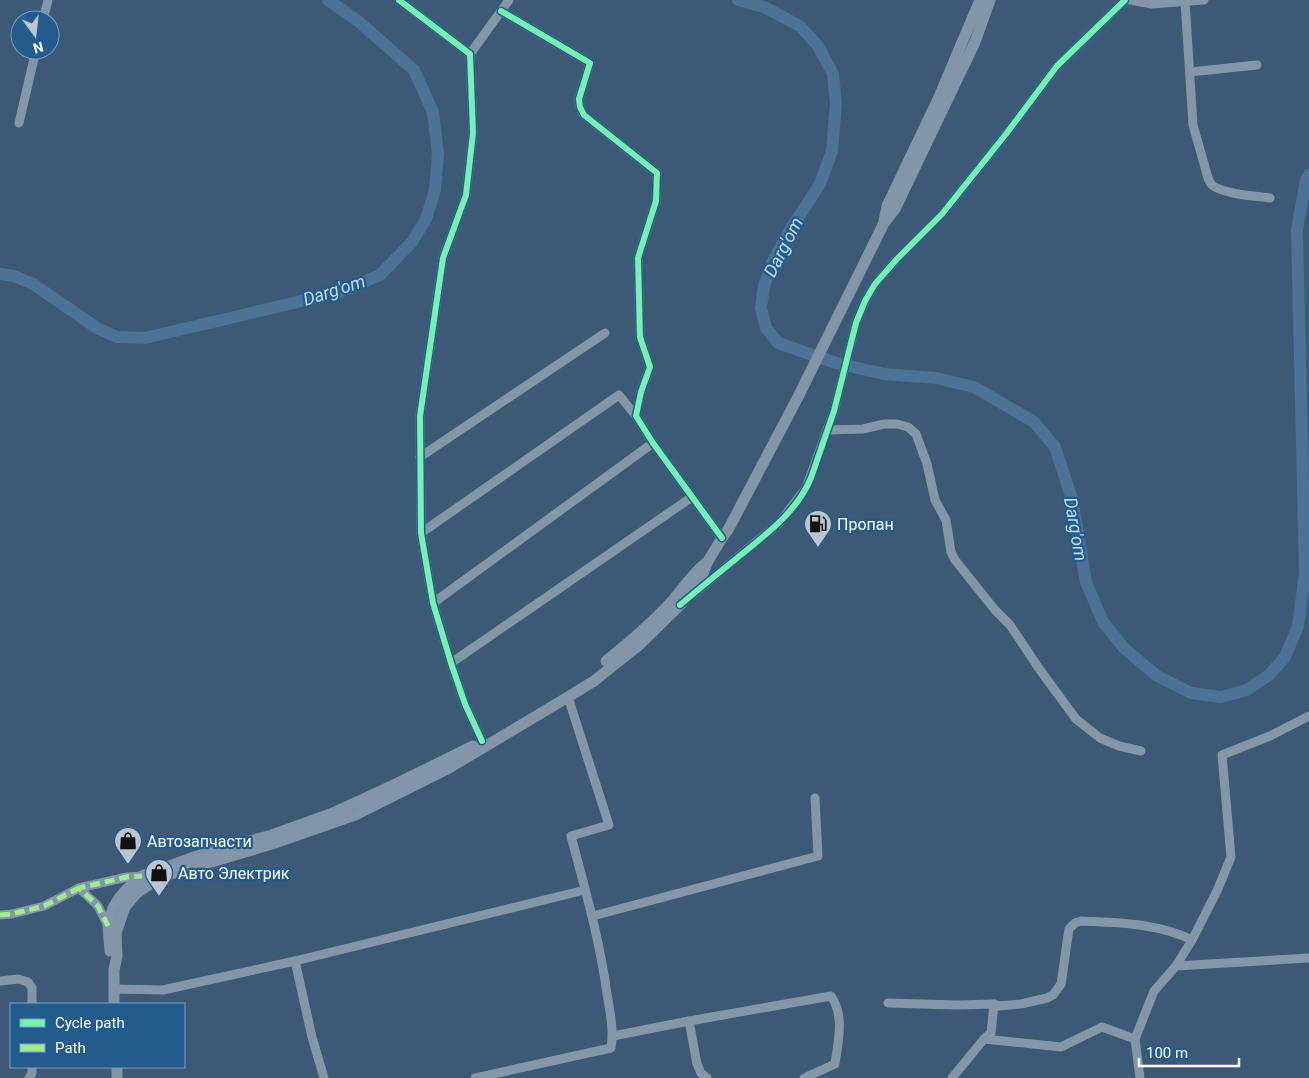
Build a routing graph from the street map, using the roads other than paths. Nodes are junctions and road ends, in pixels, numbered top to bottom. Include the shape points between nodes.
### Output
1 (399, 0) edge
2 (509, 0) edge
3 (980, 0) edge
4 (990, 0) edge
5 (1125, 0) edge
6 (1130, 0) edge
7 (1204, 0) edge
8 (1185, 1) junction
9 (501, 11) junction
10 (470, 54) junction
11 (34, 60) edge
12 (1258, 65) dead end
13 (1190, 72) junction
14 (19, 123) dead end
15 (1270, 198) dead end
16 (884, 223) junction
17 (605, 333) dead end
18 (636, 416) junction
19 (827, 430) junction
20 (653, 443) junction
21 (420, 457) junction
22 (692, 497) junction
23 (421, 533) junction
24 (722, 538) junction
25 (708, 561) junction
26 (433, 602) junction
27 (680, 604) junction
28 (451, 663) junction
29 (568, 698) junction
30 (1309, 716) edge
31 (482, 741) junction
32 (1141, 751) dead end
33 (815, 798) dead end
34 (335, 817) junction
35 (142, 876) junction
36 (79, 888) junction
37 (585, 890) junction
38 (0, 915) edge
39 (593, 916) junction
40 (108, 926) junction
41 (1192, 940) junction
42 (1309, 958) edge
43 (295, 961) junction
44 (1176, 966) junction
45 (114, 970) junction
46 (0, 981) edge
47 (114, 989) junction
48 (32, 1003) edge
49 (114, 1003) edge
50 (888, 1003) dead end
51 (994, 1004) junction
52 (689, 1021) junction
53 (613, 1036) junction
54 (984, 1039) junction
55 (1135, 1039) junction
56 (324, 1078) edge
57 (475, 1078) edge
58 (707, 1078) edge
59 (804, 1078) edge
60 (952, 1078) edge
61 (1140, 1078) edge

1 - 10 street
2 - 9 street
3 - 16 main road via 939,97 887,206
4 - 16 main road via 952,92 895,209
5 - 19 street via 1057,66 948,207 875,284 856,323
6 - 8 street via 1152,4
7 - 8 street
8 - 13 street
9 - 10 street
9 - 18 street via 590,64 579,99 584,115 658,173 656,201 638,258 640,336 650,367
10 - 21 street via 473,134 466,195 443,258 420,416
11 - 14 street
12 - 13 street
13 - 15 street via 1194,126 1212,185 1232,193
16 - 24 main road via 798,397
17 - 21 street
18 - 20 street
18 - 23 street via 619,395
19 - 27 street via 806,488 779,523
19 - 32 street via 897,424 916,434 935,500 946,520 955,560 1010,625 1076,719 1100,738
20 - 22 street
20 - 26 street
21 - 23 street
22 - 24 street
22 - 28 street
23 - 26 street
24 - 25 main road
25 - 27 main road via 701,578
25 - 31 main road via 649,624 597,669 562,695
26 - 28 street
27 - 29 main road via 638,646
28 - 31 street
29 - 34 main road via 449,768 355,815
29 - 37 street via 609,824 572,836
30 - 41 street via 1222,755 1231,857 1218,891
31 - 34 main road
33 - 39 street via 818,856
34 - 35 main road via 197,856
34 - 45 main road via 272,844 153,882 125,907 116,933
35 - 36 street
35 - 40 main road via 119,898
36 - 38 street via 44,906
36 - 40 street via 98,906
37 - 39 street
37 - 43 street
39 - 53 street
40 - 45 main road
41 - 44 street
41 - 51 street via 1181,934 1138,924 1081,921 1069,929 1061,984 1053,995 1021,1004
42 - 44 street
43 - 47 street via 163,990
43 - 56 street
44 - 55 street via 1154,991
45 - 47 main road
46 - 48 street via 18,979 28,982 32,988
47 - 49 main road
50 - 51 street
51 - 54 street via 991,1033
52 - 53 street
52 - 58 street via 696,1064
52 - 59 street via 831,996 836,1003 840,1025 836,1064
53 - 57 street via 612,1048
54 - 55 street via 1061,1047 1102,1027
54 - 60 street
55 - 61 street

